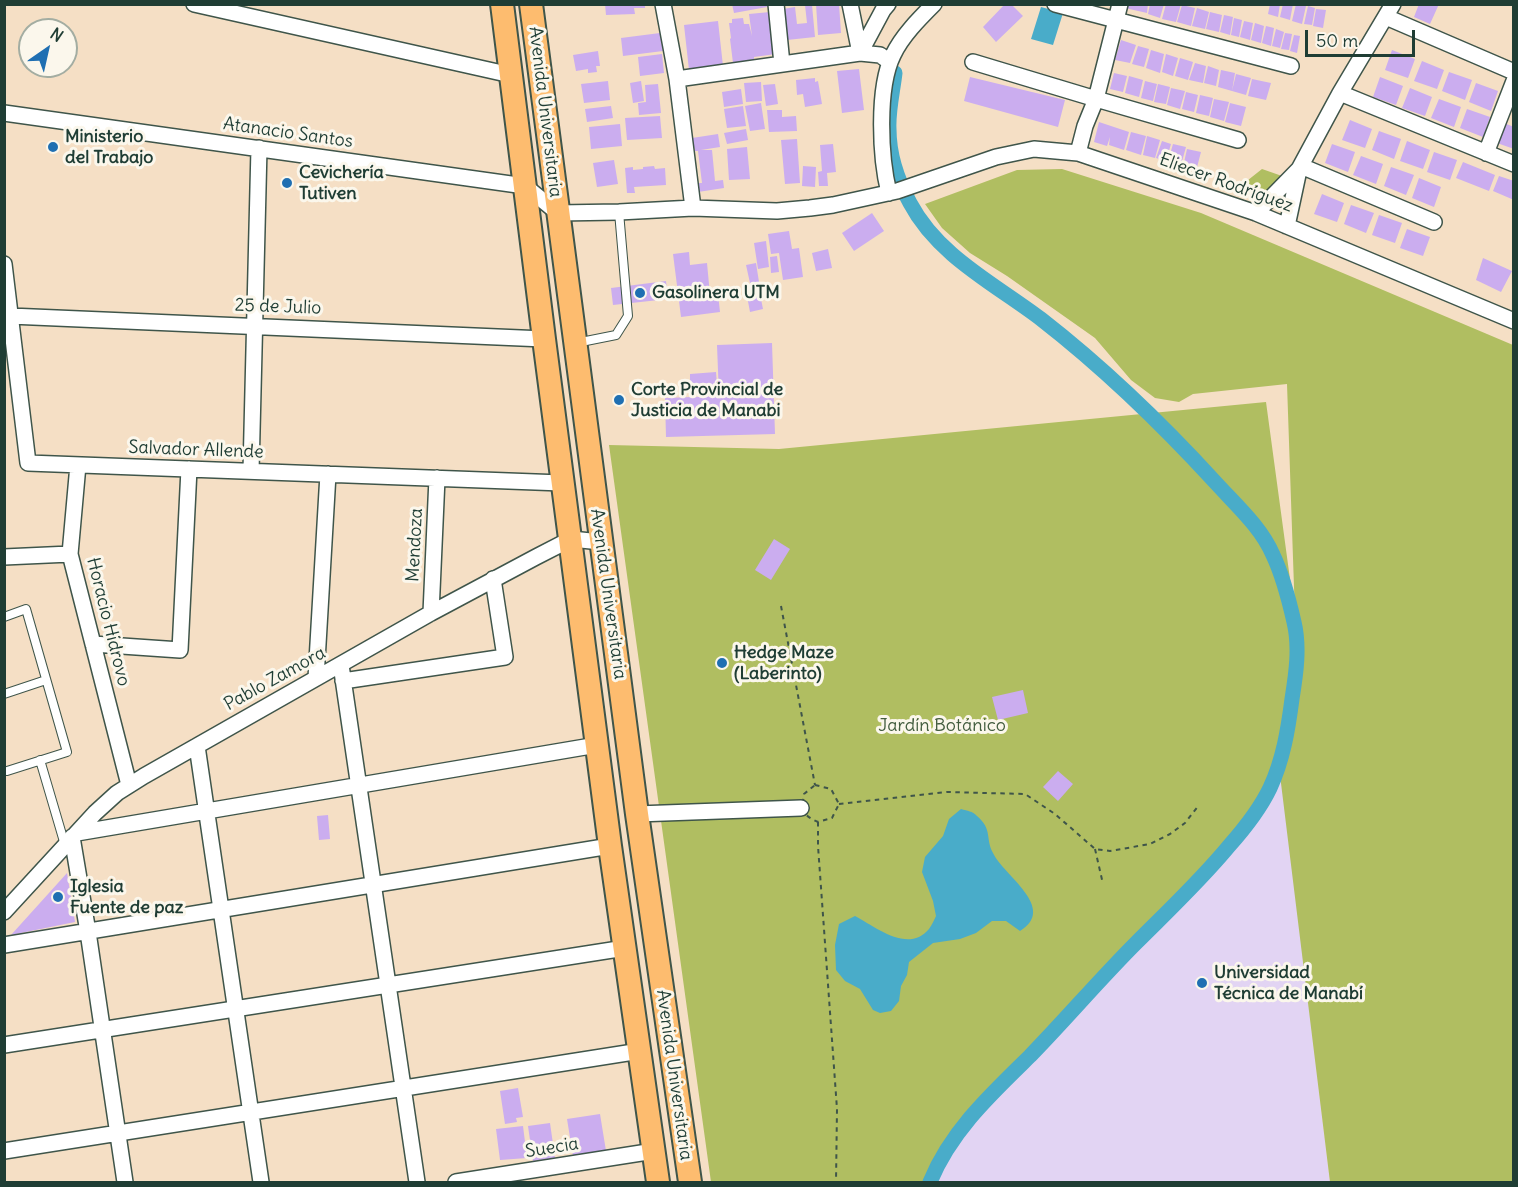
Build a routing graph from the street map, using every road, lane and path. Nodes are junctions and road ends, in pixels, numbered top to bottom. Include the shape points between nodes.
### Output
1 (501, 4) edge
2 (531, 4) edge
3 (663, 4) edge
4 (776, 4) edge
5 (850, 4) edge
6 (888, 4) edge
7 (934, 4) edge
8 (1055, 4) edge
9 (1120, 4) edge
10 (203, 6) edge
11 (1390, 11) edge
12 (919, 12) edge
13 (1115, 21) junction
14 (861, 53) junction
15 (890, 62) junction
16 (973, 62) dead end
17 (782, 64) junction
18 (1291, 66) dead end
19 (1514, 72) edge
20 (511, 75) junction
21 (677, 79) junction
22 (1514, 81) edge
23 (1340, 93) junction
24 (1096, 99) junction
25 (4, 113) edge
26 (1238, 140) dead end
27 (259, 148) junction
28 (1078, 153) junction
29 (1486, 153) junction
30 (1514, 164) edge
31 (1300, 168) junction
32 (525, 186) junction
33 (893, 192) junction
34 (693, 208) junction
35 (619, 212) junction
36 (558, 213) junction
37 (1256, 213) junction
38 (1434, 222) dead end
39 (1287, 226) junction
40 (5, 273) edge
41 (10, 316) junction
42 (1514, 321) edge
43 (254, 326) junction
44 (543, 339) junction
45 (575, 344) junction
46 (78, 465) junction
47 (189, 469) junction
48 (251, 471) junction
49 (328, 474) junction
50 (437, 478) junction
51 (562, 483) junction
52 (571, 539) junction
53 (601, 542) junction
54 (70, 554) junction
55 (4, 557) edge
56 (494, 579) junction
57 (781, 606) dead end
58 (431, 612) junction
59 (4, 616) edge
60 (93, 644) junction
61 (341, 664) junction
62 (316, 678) junction
63 (46, 680) junction
64 (343, 681) junction
65 (4, 694) edge
66 (597, 745) junction
67 (196, 746) junction
68 (40, 760) junction
69 (7, 771) dead end
70 (129, 785) junction
71 (815, 785) junction
72 (359, 786) junction
73 (838, 804) junction
74 (1198, 805) dead end
75 (801, 808) junction
76 (206, 811) junction
77 (637, 814) junction
78 (818, 822) junction
79 (71, 838) junction
80 (610, 846) junction
81 (1095, 849) junction
82 (1103, 884) dead end
83 (374, 885) junction
84 (221, 910) junction
85 (4, 912) edge
86 (88, 932) junction
87 (4, 945) edge
88 (625, 948) junction
89 (388, 985) junction
90 (235, 1009) junction
91 (102, 1030) junction
92 (4, 1046) edge
93 (640, 1052) junction
94 (404, 1089) junction
95 (250, 1113) junction
96 (118, 1133) junction
97 (4, 1151) edge
98 (654, 1151) junction
99 (125, 1182) edge
100 (261, 1182) edge
101 (417, 1182) edge
102 (456, 1182) edge
103 (658, 1182) edge
104 (690, 1182) edge
105 (836, 1182) edge

1 - 20 main road, Avenida Universitaria
2 - 36 main road, Avenida Universitaria
3 - 21 street
4 - 17 street
5 - 14 street
6 - 14 street
7 - 12 street
8 - 13 street
9 - 13 street
10 - 20 street
11 - 19 street
11 - 23 street
12 - 15 street
13 - 18 street
13 - 24 street
14 - 15 street via 880,55
14 - 17 street
15 - 33 street via 883,97 882,141 885,171
16 - 24 street
17 - 21 street
20 - 32 main road, Avenida Universitaria
21 - 34 street
22 - 29 street
23 - 29 street
23 - 31 street
24 - 26 street
24 - 28 street
25 - 27 street, Atanacio Santos
27 - 32 street, Atanacio Santos
27 - 43 street
28 - 33 street, Eliecer Rodríguez via 1034,149 996,157
28 - 37 street, Eliecer Rodríguez
29 - 30 street
31 - 37 street
31 - 38 street
31 - 39 street
32 - 36 street
32 - 44 main road, Avenida Universitaria
33 - 34 street, Eliecer Rodríguez via 833,205 777,211
34 - 35 street, Eliecer Rodríguez
35 - 36 street, Eliecer Rodríguez
35 - 45 lane via 628,316 616,335
36 - 45 main road, Avenida Universitaria
37 - 39 street, Eliecer Rodríguez
39 - 42 street, Eliecer Rodríguez
40 - 41 street, Salvador Allende
41 - 43 street, 25 de Julio
41 - 46 street, Salvador Allende via 28,463
43 - 44 street, 25 de Julio
43 - 48 street
44 - 51 main road, Avenida Universitaria
45 - 53 main road, Avenida Universitaria
46 - 47 street, Salvador Allende
46 - 54 street, Horacio Hidrovo
47 - 48 street, Salvador Allende
47 - 60 street via 180,650
48 - 49 street, Salvador Allende
49 - 50 street, Salvador Allende
49 - 62 street
50 - 51 street, Salvador Allende
50 - 58 street, Mendoza
51 - 52 main road, Avenida Universitaria
52 - 53 street
52 - 56 street, Pablo Zamora
52 - 66 main road, Avenida Universitaria
53 - 77 main road, Avenida Universitaria
54 - 55 street
54 - 60 street, Horacio Hidrovo
56 - 58 street, Pablo Zamora
56 - 64 street via 505,657
57 - 71 path
58 - 61 street, Pablo Zamora
59 - 63 lane via 26,609
60 - 70 street, Horacio Hidrovo
61 - 62 street, Pablo Zamora
61 - 64 street
62 - 67 street, Pablo Zamora
63 - 65 lane
63 - 68 lane via 67,752
64 - 72 street
66 - 72 street
66 - 80 main road, Avenida Universitaria
67 - 70 street, Pablo Zamora
67 - 76 street
68 - 69 lane
68 - 79 lane
70 - 79 street, Pablo Zamora
71 - 73 path via 831,789
71 - 75 path via 804,794
72 - 76 street
72 - 83 street
73 - 78 path via 832,818
73 - 81 path via 947,792 1025,794
74 - 81 path via 1185,823 1150,844 1110,851
75 - 77 street
75 - 78 path via 807,818
76 - 79 street
76 - 84 street
77 - 104 main road, Avenida Universitaria
78 - 105 path via 837,1109
79 - 85 street, Pablo Zamora
79 - 86 street
80 - 83 street
80 - 88 main road, Avenida Universitaria
81 - 82 path
83 - 84 street
83 - 89 street
84 - 86 street
84 - 90 street
86 - 87 street
86 - 91 street
88 - 89 street
88 - 93 main road, Avenida Universitaria
89 - 90 street
89 - 94 street
90 - 91 street
90 - 95 street
91 - 92 street
91 - 96 street
93 - 94 street
93 - 98 main road, Avenida Universitaria
94 - 95 street
94 - 101 street
95 - 96 street
95 - 100 street
96 - 97 street
96 - 99 street
98 - 102 street, Suecia
98 - 103 main road, Avenida Universitaria

